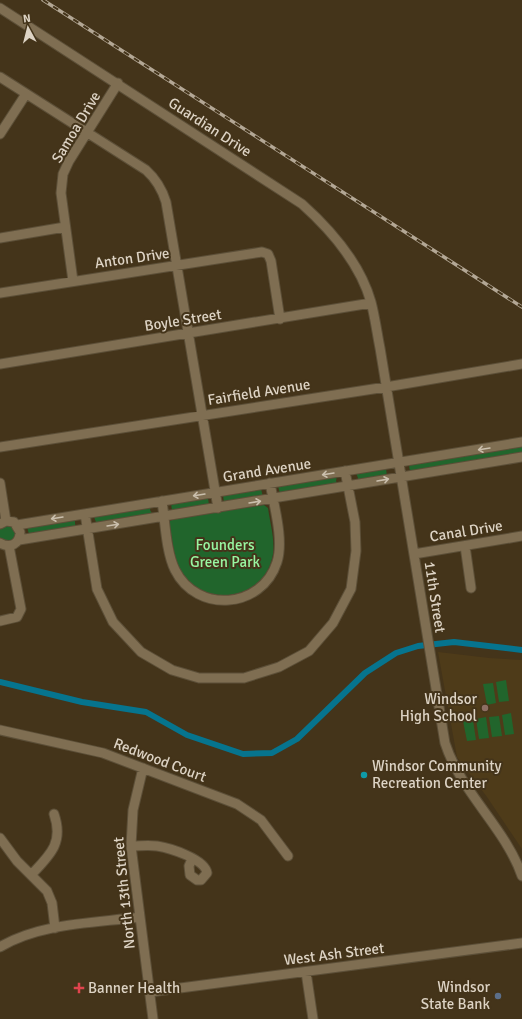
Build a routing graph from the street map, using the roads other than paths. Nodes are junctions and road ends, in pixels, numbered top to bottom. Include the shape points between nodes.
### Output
1 (0, 8) edge
2 (0, 77) edge
3 (118, 84) junction
4 (26, 94) junction
5 (87, 132) junction
6 (0, 134) edge
7 (65, 227) junction
8 (0, 238) edge
9 (177, 266) junction
10 (74, 281) junction
11 (0, 293) edge
12 (371, 302) junction
13 (280, 319) junction
14 (189, 334) junction
15 (0, 364) edge
16 (522, 364) edge
17 (386, 387) junction
18 (202, 415) junction
19 (522, 442) edge
20 (0, 447) edge
21 (522, 457) edge
22 (399, 462) junction
23 (345, 471) junction
24 (401, 477) junction
25 (0, 483) edge
26 (270, 483) junction
27 (348, 486) junction
28 (216, 492) junction
29 (273, 499) junction
30 (162, 501) junction
31 (218, 508) junction
32 (85, 514) junction
33 (164, 516) junction
34 (3, 522) edge
35 (17, 525) junction
36 (87, 529) junction
37 (522, 536) edge
38 (19, 540) junction
39 (4, 545) edge
40 (465, 546) junction
41 (414, 554) junction
42 (471, 588) dead end
43 (0, 621) edge
44 (0, 730) edge
45 (143, 768) junction
46 (54, 814) dead end
47 (0, 838) edge
48 (131, 846) junction
49 (288, 856) dead end
50 (192, 859) dead end
51 (31, 875) junction
52 (522, 876) edge
53 (140, 917) junction
54 (55, 928) junction
55 (522, 943) edge
56 (0, 947) edge
57 (306, 972) junction
58 (150, 992) junction
59 (153, 1019) edge
60 (313, 1019) edge

1 - 3 street, Guardian Drive
2 - 4 street
3 - 5 street, Samoa Drive
3 - 12 street, Guardian Drive via 302,204 336,238 362,281
4 - 5 street
4 - 6 street
5 - 7 street, Samoa Drive via 63,174 61,193
5 - 9 street via 146,170 158,182 166,202
7 - 8 street
7 - 10 street, Samoa Drive
9 - 10 street, Anton Drive
9 - 13 street, Anton Drive via 255,252 268,254
9 - 14 street
10 - 11 street, Anton Drive
12 - 13 street, Boyle Street
12 - 17 street, 11th Street
13 - 14 street, Boyle Street
14 - 15 street, Boyle Street
14 - 18 street
16 - 17 street, Fairfield Avenue
17 - 18 street, Fairfield Avenue
17 - 22 street, 11th Street
18 - 20 street, Fairfield Avenue
18 - 28 street
19 -> 22 street, Grand Avenue
21 - 24 street, Grand Avenue
22 - 23 street, Grand Avenue
22 - 24 street, 11th Street
23 -> 26 street, Grand Avenue
23 - 27 street
27 -> 24 street, Grand Avenue
24 - 41 street, 11th Street
25 - 34 street
26 - 28 street, Grand Avenue
26 - 29 street
27 - 29 street, Grand Avenue
27 - 36 street via 356,551 351,589 333,623 309,651 279,667 244,678 199,678 172,670 141,652 113,622 98,589
28 -> 30 street, Grand Avenue
28 - 31 street
31 -> 29 street, Grand Avenue
29 - 33 street via 279,545 279,555 274,569 258,590 231,601 207,598 183,582 173,565
30 - 32 street, Grand Avenue
30 - 33 street
31 - 33 street, Grand Avenue
32 -> 35 street, Grand Avenue
32 - 36 street
36 -> 33 street, Grand Avenue
34 - 35 street
35 - 38 street via 20,532
36 - 38 street, Grand Avenue
37 - 40 street, Canal Drive
38 - 39 street, Grand Avenue
39 - 43 street via 21,607 19,615
40 - 41 street, Canal Drive
40 - 42 street
41 - 52 street, 11th Street via 430,659 448,752 457,771 512,851
44 - 45 street, Redwood Court via 103,753
45 - 48 street, North 13th Street via 133,810
45 - 49 street, Redwood Court via 246,808 267,825
46 - 51 street via 59,827 57,841 49,855
47 - 51 street
48 - 50 street via 162,847
48 - 53 street, North 13th Street
51 - 54 street via 45,889 50,899
53 - 54 street
53 - 58 street, North 13th Street
54 - 56 street via 28,934
55 - 57 street, West Ash Street
57 - 58 street, West Ash Street
57 - 60 street
58 - 59 street, North 13th Street

